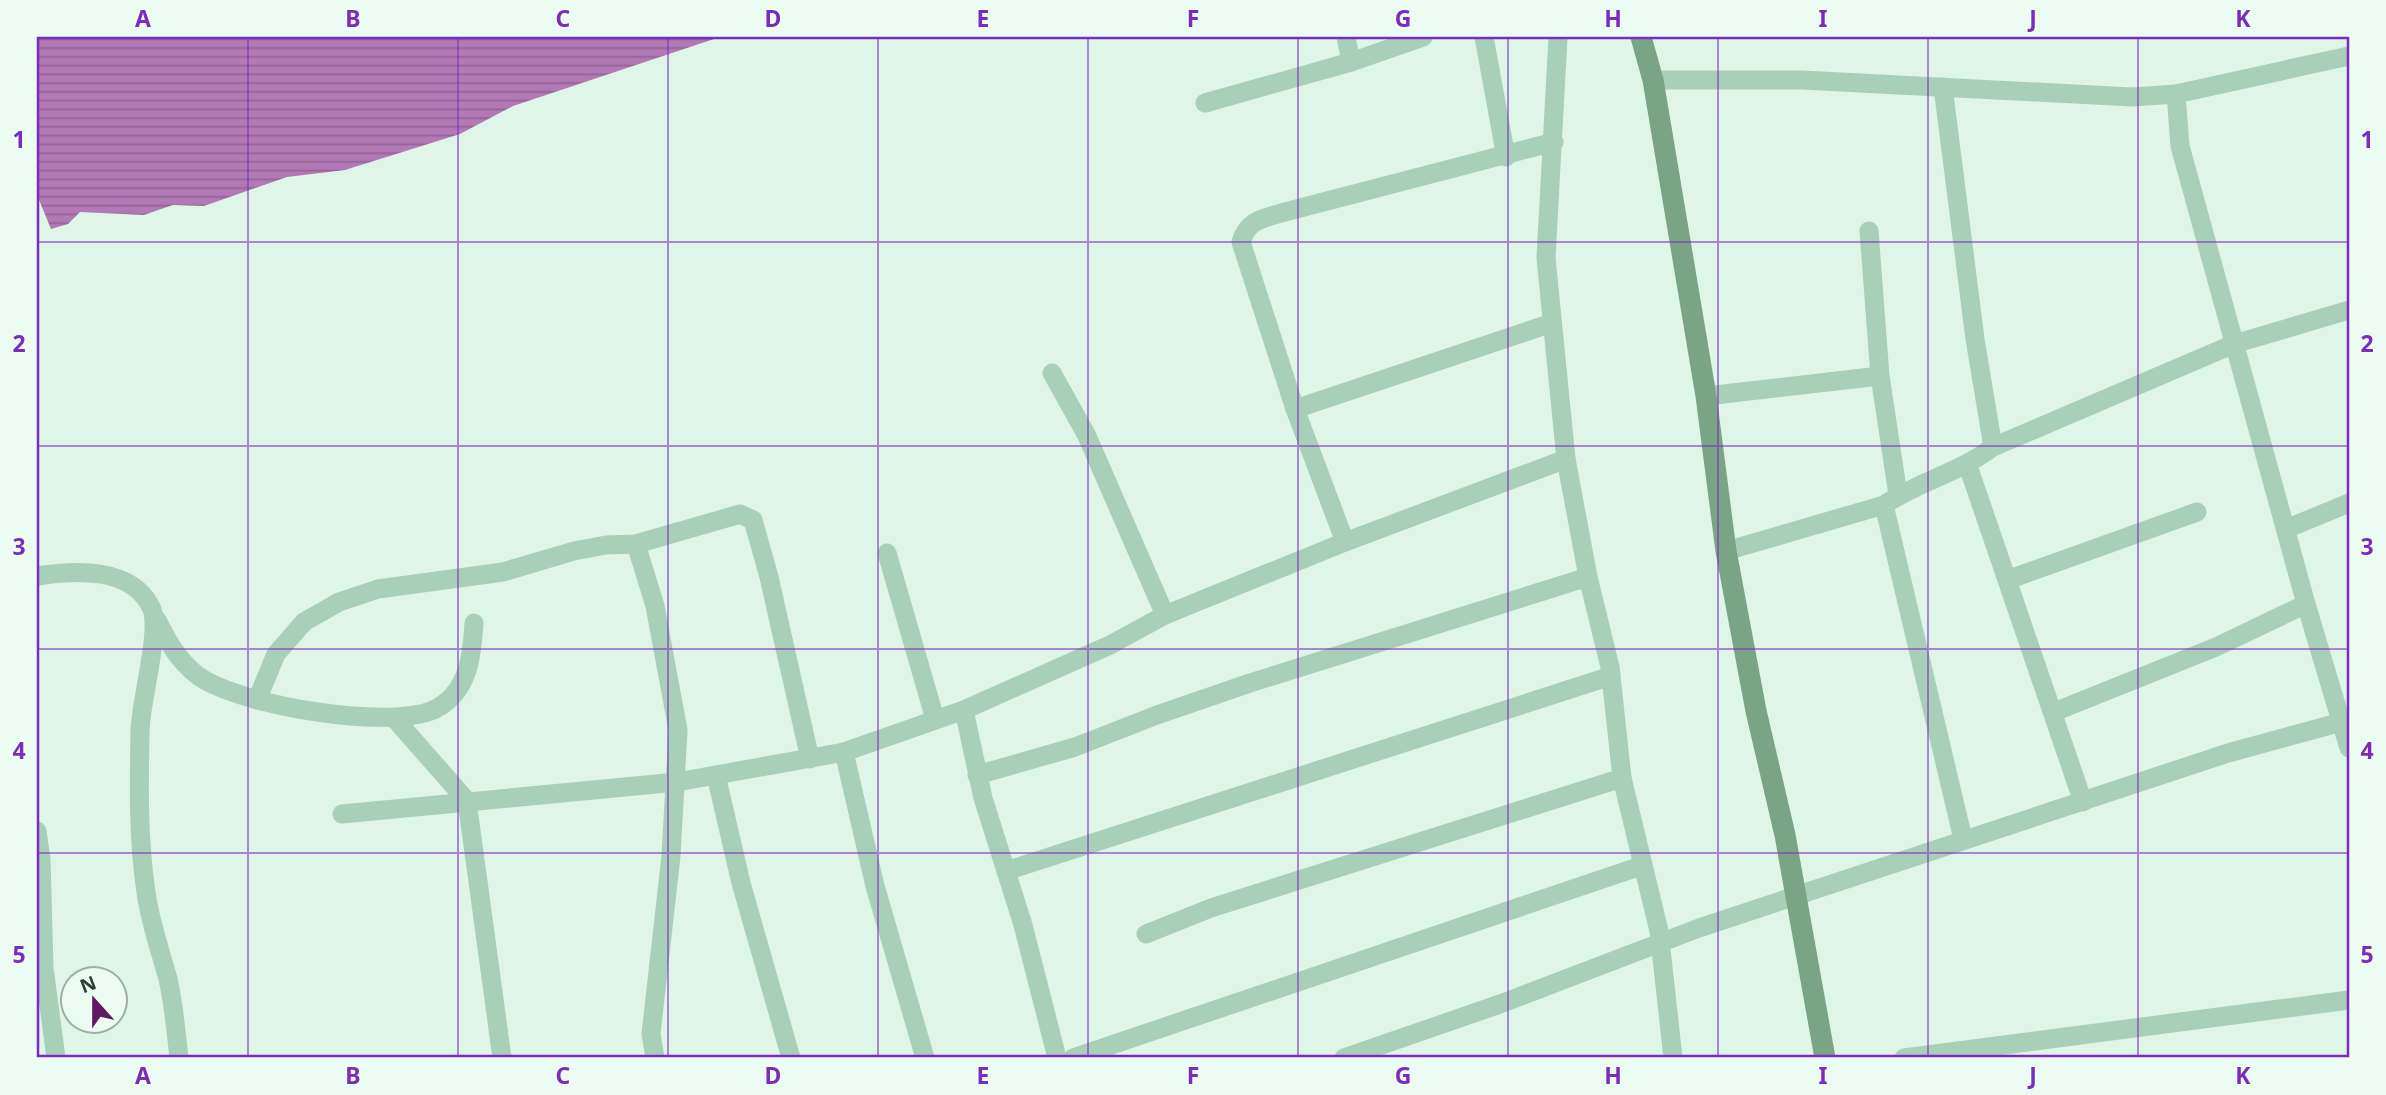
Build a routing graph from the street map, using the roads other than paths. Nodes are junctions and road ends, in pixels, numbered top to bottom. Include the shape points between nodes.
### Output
1 (1346, 37) edge
2 (1423, 37) edge
3 (1484, 37) edge
4 (1558, 37) edge
5 (1641, 37) edge
6 (2349, 56) edge
7 (1351, 62) junction
8 (1653, 80) junction
9 (1943, 87) junction
10 (2176, 94) junction
11 (1205, 103) dead end
12 (1554, 142) junction
13 (1506, 157) junction
14 (1869, 231) dead end
15 (2349, 310) edge
16 (1552, 323) junction
17 (2234, 344) junction
18 (1052, 373) dead end
19 (1880, 376) junction
20 (1706, 396) junction
21 (1295, 409) junction
22 (1993, 447) junction
23 (1566, 459) junction
24 (1968, 466) junction
25 (1891, 500) junction
26 (2349, 503) edge
27 (2197, 512) dead end
28 (2287, 529) junction
29 (1345, 542) junction
30 (636, 544) junction
31 (1726, 551) junction
32 (887, 553) dead end
33 (37, 560) edge
34 (62, 574) junction
35 (37, 576) edge
36 (1588, 577) junction
37 (2007, 580) junction
38 (2306, 604) junction
39 (1165, 615) junction
40 (157, 620) junction
41 (474, 623) dead end
42 (1611, 676) junction
43 (257, 700) junction
44 (964, 710) junction
45 (2054, 712) junction
46 (395, 719) junction
47 (935, 719) junction
48 (2345, 721) edge
49 (2349, 748) edge
50 (844, 752) junction
51 (810, 759) junction
52 (716, 775) junction
53 (977, 775) junction
54 (1622, 778) junction
55 (677, 782) junction
56 (467, 801) junction
57 (2083, 802) junction
58 (342, 814) dead end
59 (37, 831) edge
60 (1963, 839) junction
61 (1641, 866) junction
62 (1006, 872) junction
63 (1796, 898) junction
64 (1146, 934) dead end
65 (1661, 944) junction
66 (2349, 1000) edge
67 (56, 1058) edge
68 (179, 1058) edge
69 (502, 1058) edge
70 (655, 1058) edge
71 (791, 1058) edge
72 (925, 1058) edge
73 (1057, 1058) edge
74 (1073, 1058) edge
75 (1344, 1058) edge
76 (1673, 1058) edge
77 (1825, 1058) edge
78 (1904, 1058) edge

1 - 7 street
2 - 7 street
3 - 13 street
4 - 12 street
5 - 8 street
6 - 10 street
7 - 11 street
8 - 9 street via 1802,80
8 - 20 street
9 - 10 street via 2132,97
9 - 22 street
10 - 17 street via 2180,146
12 - 13 street
12 - 16 street via 1546,225
13 - 21 street via 1281,213 1245,228 1241,242
14 - 19 street
15 - 17 street
16 - 21 street
16 - 23 street
17 - 22 street
17 - 28 street
18 - 39 street via 1087,436
19 - 20 street
19 - 25 street
20 - 31 street
21 - 29 street
22 - 24 street
23 - 29 street
23 - 36 street
24 - 25 street
24 - 37 street
25 - 31 street
25 - 60 street
26 - 28 street
27 - 37 street
28 - 38 street
29 - 39 street
30 - 43 street via 574,551 503,572 378,589 340,602 304,622 275,654
30 - 51 street via 740,514 753,520
30 - 55 street via 670,677 678,730
31 - 63 street
32 - 47 street
33 - 34 street
34 - 35 street
34 - 40 street via 104,575 134,584
36 - 42 street
36 - 53 street via 1250,683 1075,747
37 - 45 street
38 - 45 street via 2216,647
38 - 48 street
39 - 44 street via 1110,645
40 - 43 street via 172,650 199,676
40 - 68 street via 140,719 138,812 148,907 173,1002
41 - 46 street via 468,672 456,692 440,707
42 - 54 street
42 - 62 street
43 - 46 street
44 - 47 street
44 - 53 street
45 - 57 street
46 - 56 street
47 - 50 street
48 - 49 street
48 - 57 street via 2228,753
50 - 51 street
50 - 72 street via 875,886
51 - 52 street
52 - 55 street
52 - 71 street via 741,883
53 - 62 street
54 - 61 street
54 - 64 street via 1211,908
55 - 56 street
55 - 70 street via 652,1034
56 - 58 street
56 - 69 street
57 - 60 street
59 - 67 street via 44,968
60 - 63 street
61 - 65 street
61 - 74 street
62 - 73 street
63 - 65 street
63 - 77 street
65 - 75 street
65 - 76 street
66 - 78 street

